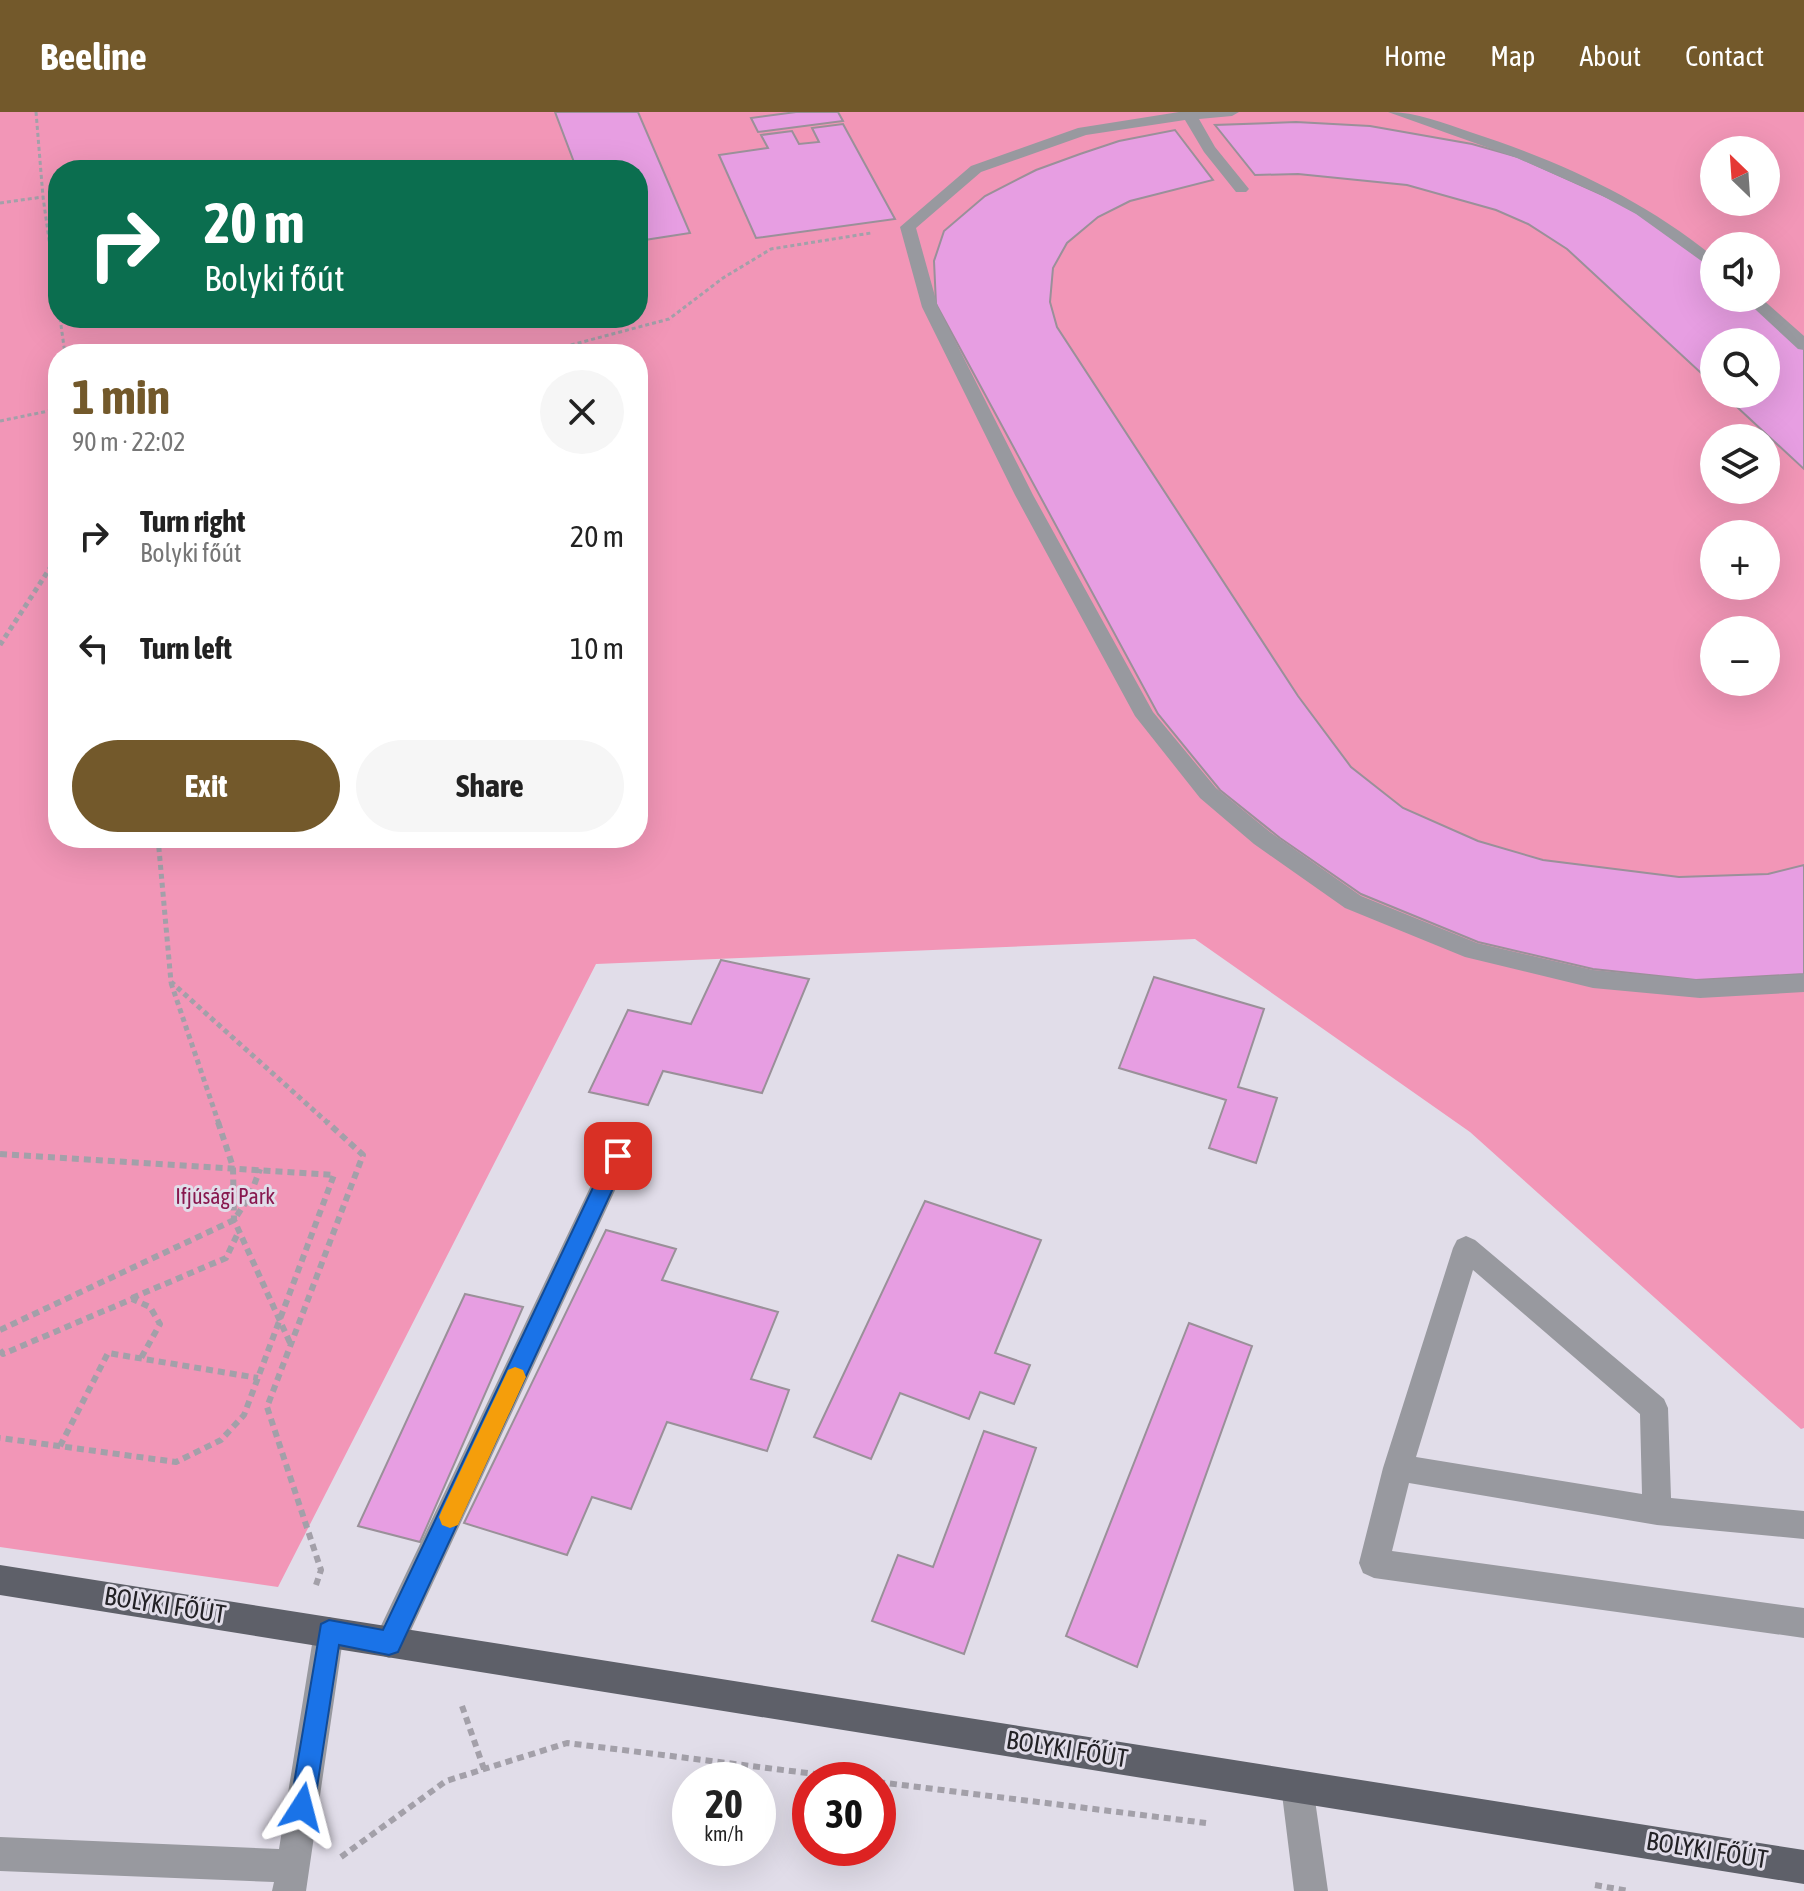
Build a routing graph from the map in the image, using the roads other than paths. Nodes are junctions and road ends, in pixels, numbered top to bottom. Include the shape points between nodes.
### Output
1 (1232, 112) edge
2 (1395, 112) edge
3 (1188, 113) edge
4 (1241, 189) dead end
5 (1700, 252) edge
6 (1767, 312) edge
7 (1804, 345) edge
8 (1804, 983) edge
9 (618, 1156) dead end
10 (1398, 1468) junction
11 (1657, 1511) junction
12 (1804, 1525) edge
13 (0, 1580) edge
14 (1804, 1623) edge
15 (329, 1632) junction
16 (389, 1643) junction
17 (1297, 1786) junction
18 (0, 1854) edge
19 (1804, 1867) edge
20 (291, 1878) edge
21 (1311, 1891) edge

1 - 3 street
2 - 5 street via 1567,171 1622,198
3 - 4 street
3 - 8 street via 1083,131 976,169 908,227 930,307 1024,495 1145,716 1208,793 1262,838 1353,902 1473,951 1593,979 1700,989
6 - 7 street
9 - 16 street
10 - 11 street
10 - 11 street via 1466,1248 1654,1408
10 - 14 street via 1374,1563
11 - 12 street
13 - 15 main road, BOLYKI FŐÚT
15 - 16 main road, BOLYKI FŐÚT
15 - 20 street
16 - 17 main road, BOLYKI FŐÚT
17 - 19 main road, BOLYKI FŐÚT
17 - 21 street
18 - 20 street

